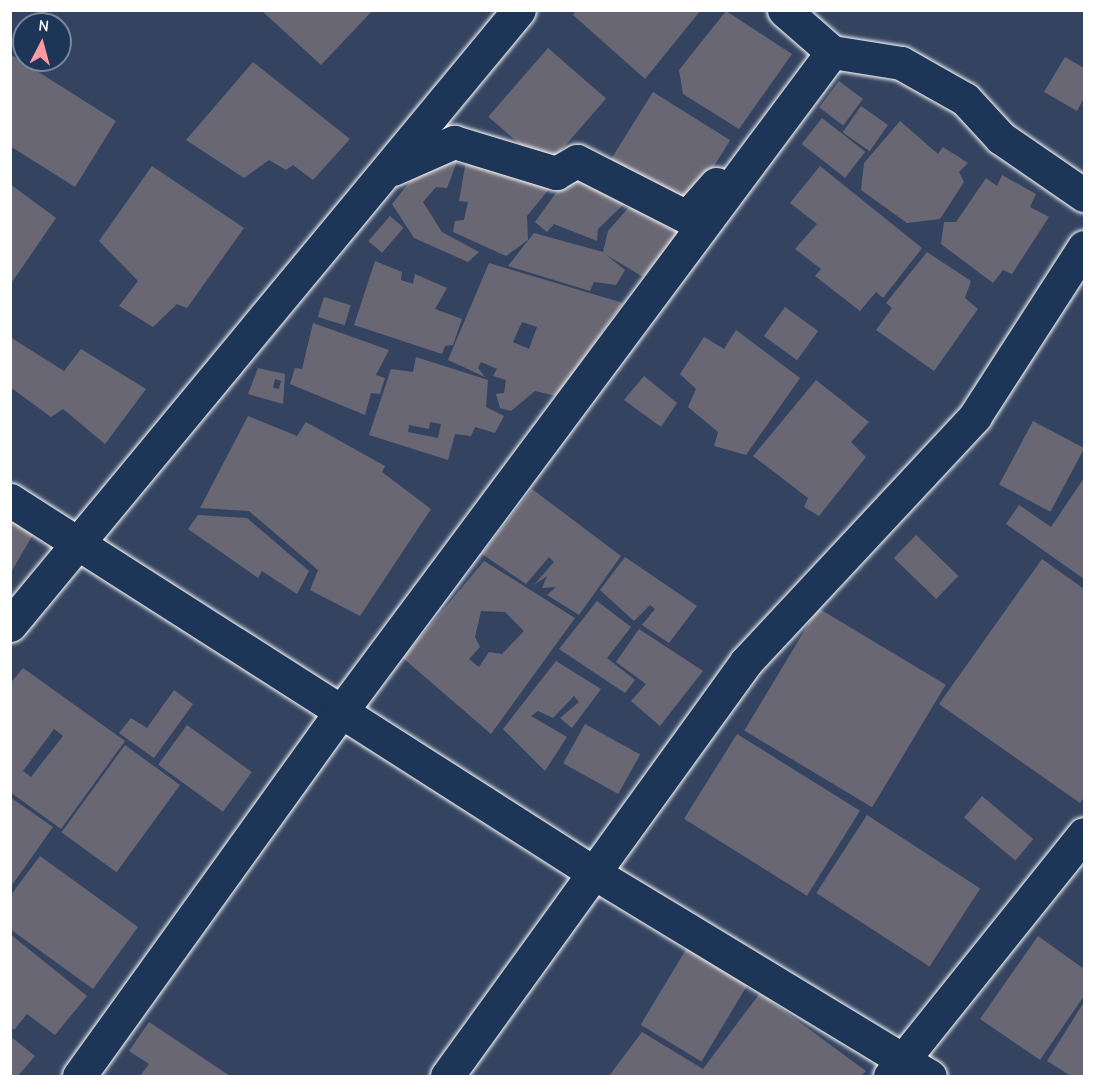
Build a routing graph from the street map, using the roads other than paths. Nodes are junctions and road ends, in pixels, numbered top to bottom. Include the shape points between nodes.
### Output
1 (519, 10) edge
2 (784, 10) edge
3 (832, 52) junction
4 (379, 177) junction
5 (1084, 195) edge
6 (1084, 247) edge
7 (10, 500) edge
8 (75, 544) junction
9 (11, 622) edge
10 (340, 713) junction
11 (1084, 834) edge
12 (591, 871) junction
13 (897, 1068) edge
14 (80, 1077) edge
15 (447, 1077) edge
16 (930, 1077) edge

1 - 4 street
2 - 3 street
3 - 4 street via 687,217 577,161 556,173 454,142 427,150
3 - 5 street via 901,63 965,99 1001,138
3 - 10 street
4 - 8 street
6 - 12 street via 975,416 746,662
7 - 8 street
8 - 9 street
8 - 10 street
10 - 12 street
10 - 14 street
11 - 13 street
12 - 13 street
12 - 15 street
13 - 16 street

